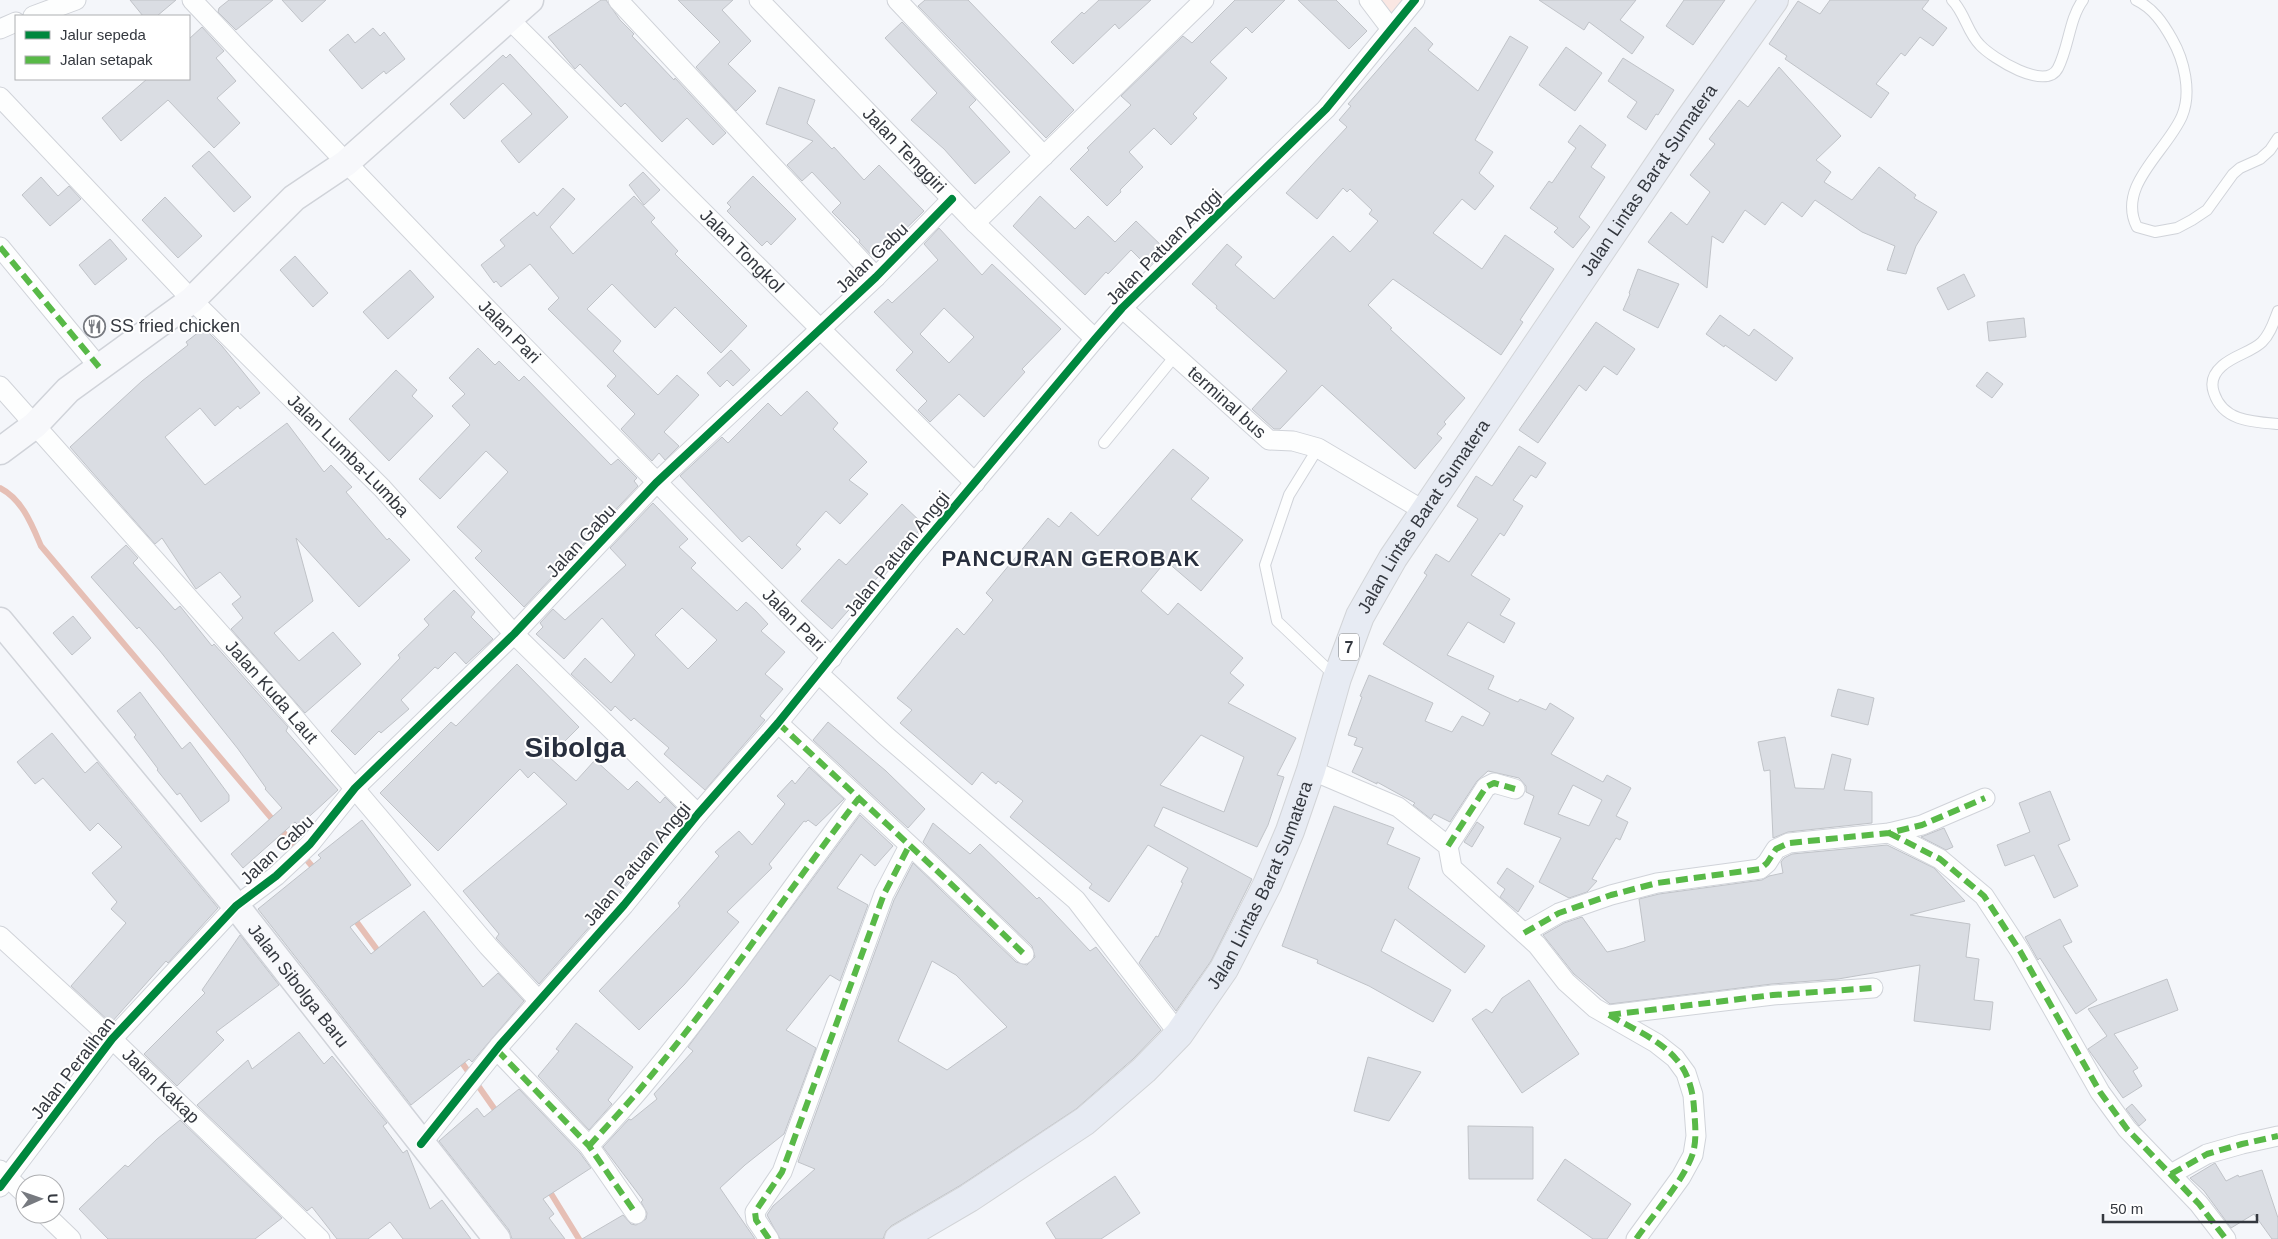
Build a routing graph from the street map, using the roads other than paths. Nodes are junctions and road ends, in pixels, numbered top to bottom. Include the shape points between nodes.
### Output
1 (76, 0) edge
2 (192, 0) edge
3 (530, 0) edge
4 (618, 0) edge
5 (759, 0) edge
6 (897, 0) edge
7 (1204, 0) edge
8 (1369, 0) edge
9 (1415, 0) edge
10 (1774, 0) edge
11 (1952, 0) edge
12 (2083, 0) edge
13 (2136, 0) edge
14 (36, 15) edge
15 (508, 18) junction
16 (15, 22) edge
17 (0, 28) edge
18 (1390, 29) junction
19 (0, 97) edge
20 (2278, 138) edge
21 (1044, 156) junction
22 (346, 163) junction
23 (952, 200) junction
24 (975, 223) junction
25 (0, 247) edge
26 (876, 277) junction
27 (192, 300) junction
28 (1122, 308) junction
29 (2278, 311) edge
30 (818, 329) junction
31 (1095, 339) junction
32 (1176, 356) junction
33 (99, 367) junction
34 (0, 386) edge
35 (2278, 424) edge
36 (35, 425) junction
37 (1104, 443) dead end
38 (1318, 448) junction
39 (0, 451) edge
40 (656, 483) junction
41 (975, 483) junction
42 (1426, 512) junction
43 (0, 621) edge
44 (514, 634) junction
45 (832, 658) junction
46 (819, 674) junction
47 (1338, 678) junction
48 (778, 723) junction
49 (1311, 770) junction
50 (355, 788) junction
51 (1515, 789) dead end
52 (859, 798) junction
53 (1985, 798) dead end
54 (698, 814) junction
55 (1889, 833) junction
56 (909, 846) junction
57 (1448, 846) junction
58 (236, 906) junction
59 (1524, 933) junction
60 (0, 936) edge
61 (1024, 954) dead end
62 (1873, 988) dead end
63 (539, 1001) junction
64 (1609, 1015) junction
65 (1179, 1034) junction
66 (112, 1039) junction
67 (497, 1050) junction
68 (2278, 1136) edge
69 (421, 1144) junction
70 (589, 1146) junction
71 (2171, 1174) junction
72 (3, 1178) edge
73 (15, 1187) edge
74 (636, 1214) dead end
75 (56, 1224) edge
76 (72, 1239) edge
77 (320, 1239) edge
78 (497, 1239) edge
79 (770, 1239) edge
80 (899, 1239) edge
81 (1636, 1239) edge
82 (2226, 1239) edge

1 - 14 street
2 - 22 street, Jalan Pari
3 - 15 street
4 - 26 street
5 - 23 street, Jalan Tenggiri
6 - 21 street
7 - 21 street
8 - 18 street
9 - 18 street, Jalan Patuan Anggi
10 - 42 highway, Jalan Lintas Barat Sumatera / 7
11 - 12 lane via 1961,9 1968,29 1981,46 2010,68 2036,76 2048,76 2056,71
13 - 20 lane via 2161,20 2178,49 2185,71 2186,95 2182,116 2132,197 2131,215 2137,227 2155,232 2177,228 2192,220 2207,210 2233,174 2260,159
15 - 22 street
15 - 30 street, Jalan Tongkol
16 - 17 street
18 - 28 street, Jalan Patuan Anggi via 1326,109
19 - 27 street, Jalan Lumba-Lumba
21 - 24 street
22 - 27 street via 294,198
22 - 40 street, Jalan Pari
23 - 24 street, Jalan Tenggiri
23 - 26 street, Jalan Gabu
24 - 31 street, Jalan Tenggiri
25 - 33 street
26 - 30 street, Jalan Gabu
27 - 33 street
27 - 44 street, Jalan Lumba-Lumba via 382,488
28 - 31 street, Jalan Patuan Anggi
28 - 32 street, terminal bus
29 - 35 lane via 2268,336 2261,344 2224,364 2215,373 2212,387 2217,402 2229,415
30 - 40 street, Jalan Gabu
30 - 41 street, Jalan Tongkol
31 - 41 street, Jalan Patuan Anggi
32 - 37 lane
32 - 38 street, terminal bus via 1269,440 1293,441
33 - 36 street via 68,390
34 - 36 street, Jalan Kuda Laut
36 - 39 street
36 - 50 street, Jalan Kuda Laut
38 - 42 street, terminal bus
38 - 47 lane via 1289,495 1265,565 1277,621
40 - 44 street, Jalan Gabu
40 - 45 street, Jalan Pari
41 - 45 street, Jalan Patuan Anggi
42 - 47 highway, Jalan Lintas Barat Sumatera / 7 via 1393,558 1360,616
43 - 58 street, Jalan Sibolga Baru
44 - 50 street, Jalan Gabu
44 - 54 street, Jalan Lumba-Lumba
45 - 46 street, Jalan Patuan Anggi
46 - 48 street, Jalan Patuan Anggi
46 - 65 street via 1076,900
47 - 49 highway, Jalan Lintas Barat Sumatera / 7
48 - 52 street
48 - 54 street, Jalan Patuan Anggi
49 - 57 street via 1398,807
49 - 65 highway, Jalan Lintas Barat Sumatera / 7 via 1267,885 1224,969
50 - 58 street, Jalan Gabu via 310,844 276,876
50 - 63 street, Jalan Kuda Laut via 488,946
51 - 57 street via 1494,783 1486,787
52 - 56 street
52 - 70 street via 645,1083
53 - 55 street via 1922,825
54 - 63 street, Jalan Patuan Anggi via 624,905
55 - 59 street via 1789,843 1776,849 1760,869 1657,883 1611,895 1559,913
55 - 71 street via 1940,859 1984,896 2020,951 2100,1092 2127,1130
56 - 61 street
56 - 79 street via 884,894 782,1172 755,1212 756,1220
57 - 59 street via 1452,868
58 - 66 street, Jalan Peralihan
58 - 69 street, Jalan Sibolga Baru
59 - 64 street via 1566,982 1595,1008
60 - 66 street, Jalan Kakap
62 - 64 street via 1773,995
63 - 67 street, Jalan Patuan Anggi
64 - 81 street via 1676,1058 1686,1073 1693,1095 1696,1136 1693,1155
65 - 80 highway, Jalan Lintas Barat Sumatera / 7 via 1144,1070 1085,1121 969,1198
66 - 72 street, Jalan Peralihan
66 - 77 street, Jalan Kakap
67 - 69 street, Jalan Patuan Anggi
67 - 70 street
68 - 71 street via 2207,1154
69 - 78 street, Jalan Sibolga Baru
70 - 74 street
71 - 82 street
72 - 73 street
75 - 76 street

